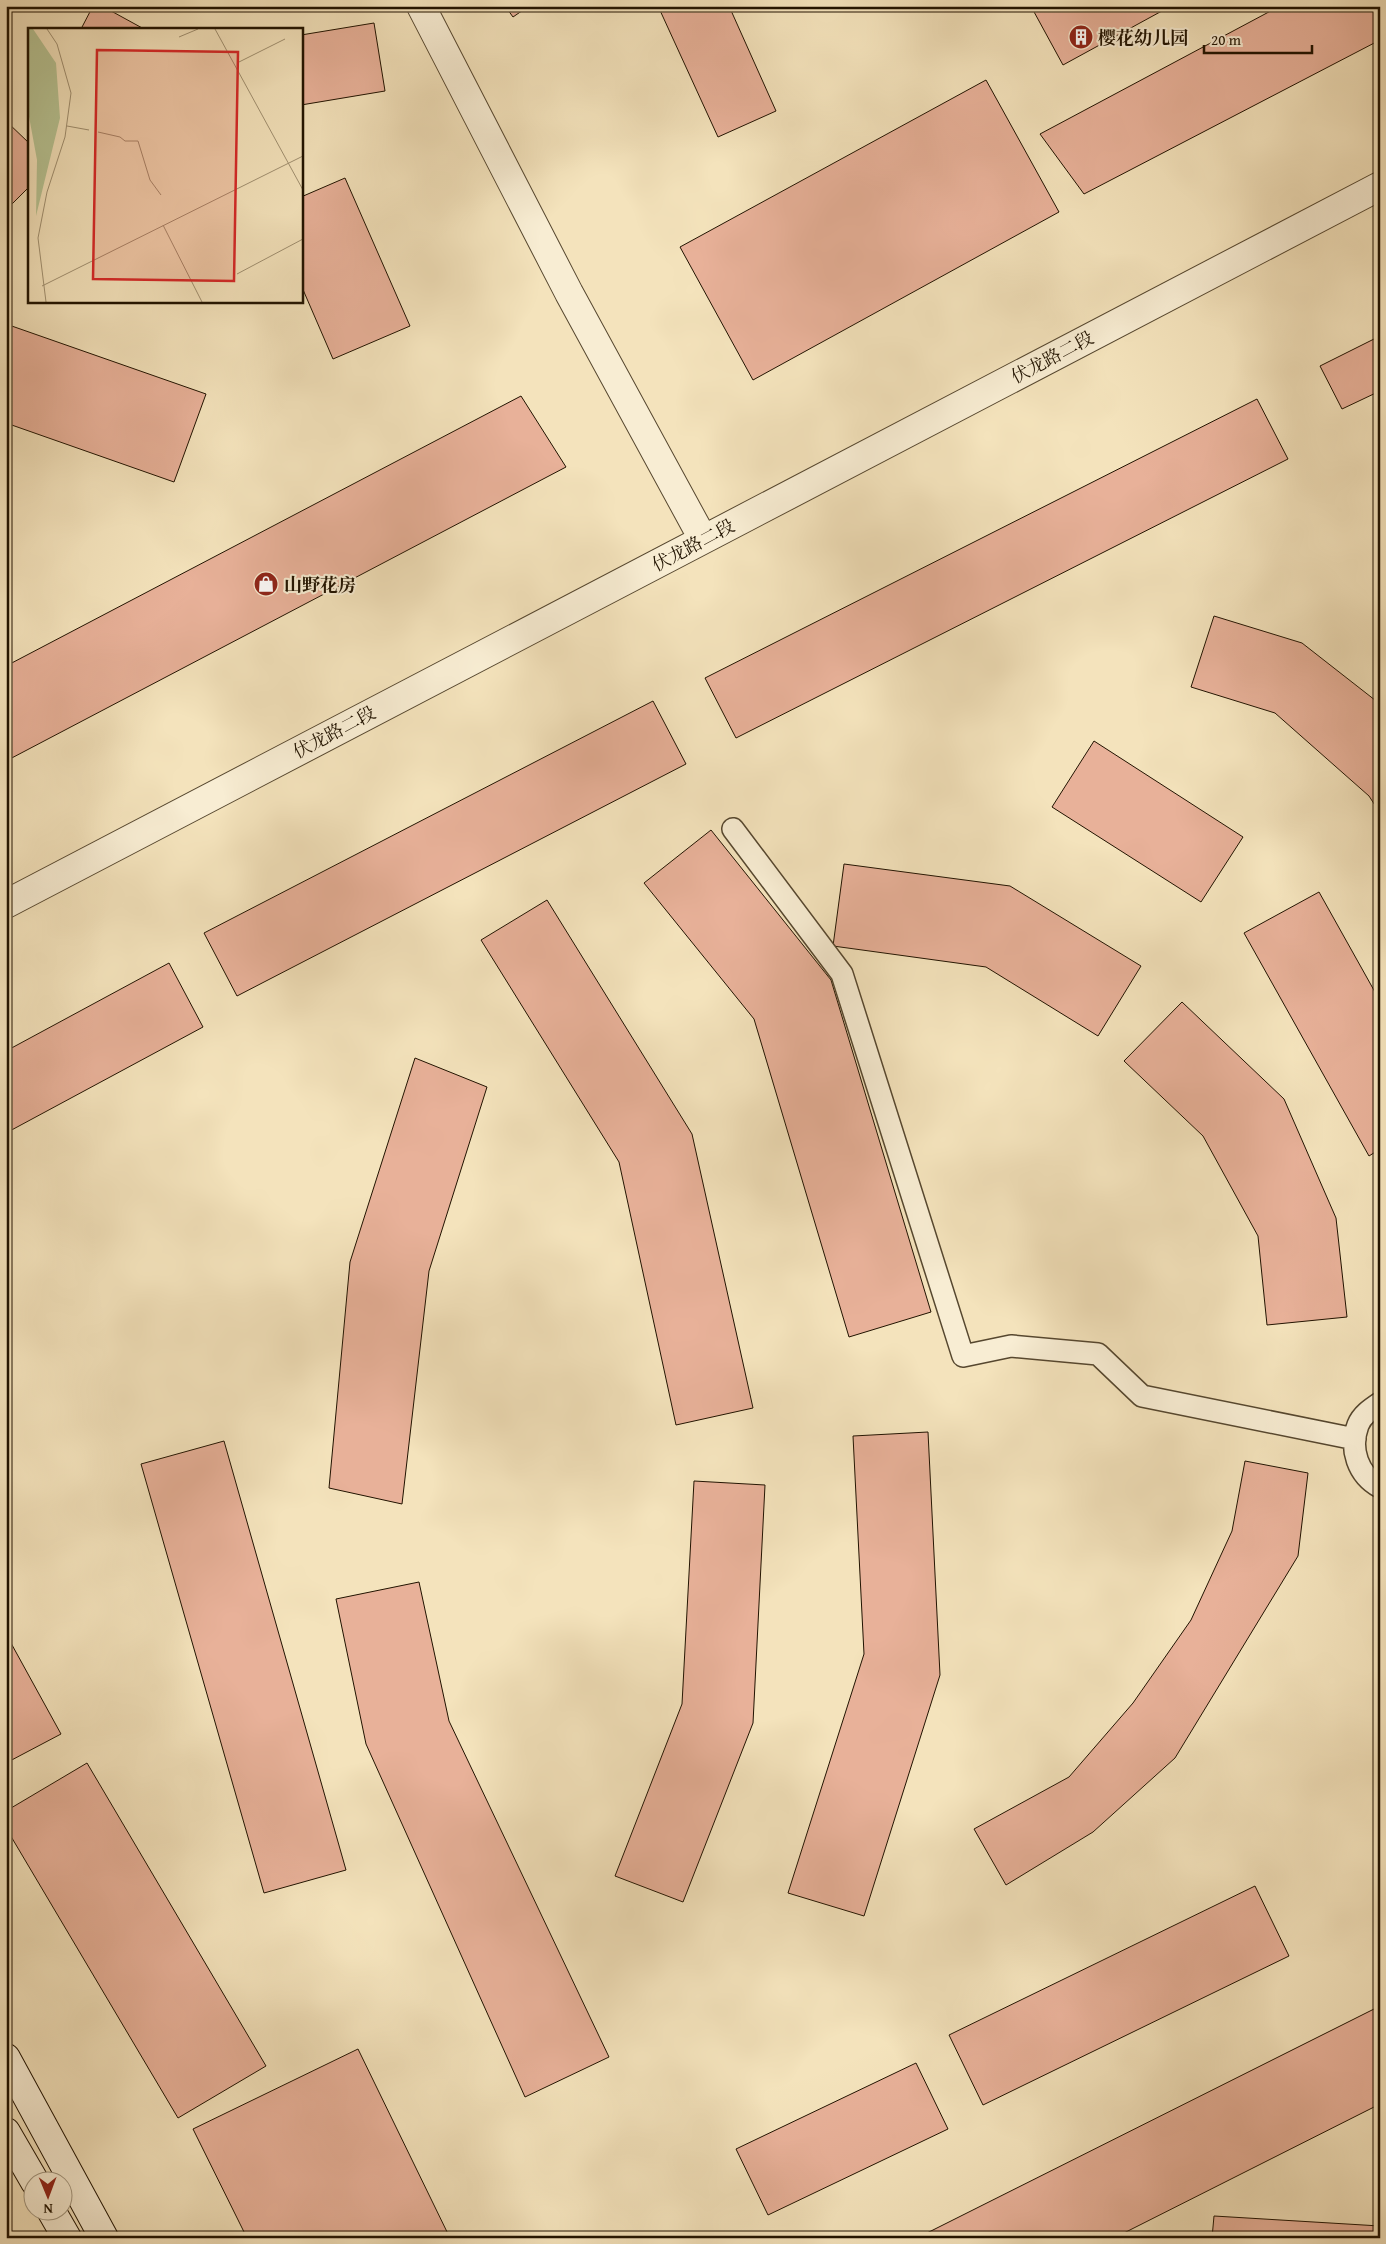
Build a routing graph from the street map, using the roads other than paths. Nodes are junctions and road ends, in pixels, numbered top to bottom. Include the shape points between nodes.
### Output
1 (421, 6) edge
2 (1380, 186) edge
3 (703, 539) junction
4 (733, 830) dead end
5 (6, 904) edge
6 (1380, 1402) edge
7 (1355, 1439) junction
8 (1380, 1487) edge
9 (6, 2058) edge
10 (8, 2137) edge
11 (28, 2172) edge
12 (58, 2222) edge
13 (67, 2238) edge
14 (104, 2238) edge

1 - 3 street via 569,293
2 - 3 street, 伏龙路二段
3 - 5 street, 伏龙路二段
4 - 7 lane via 842,974 962,1356 1011,1346 1098,1354 1142,1396
6 - 7 lane via 1358,1424
7 - 8 lane via 1355,1456 1361,1471
9 - 14 street
10 - 11 street
12 - 13 street

